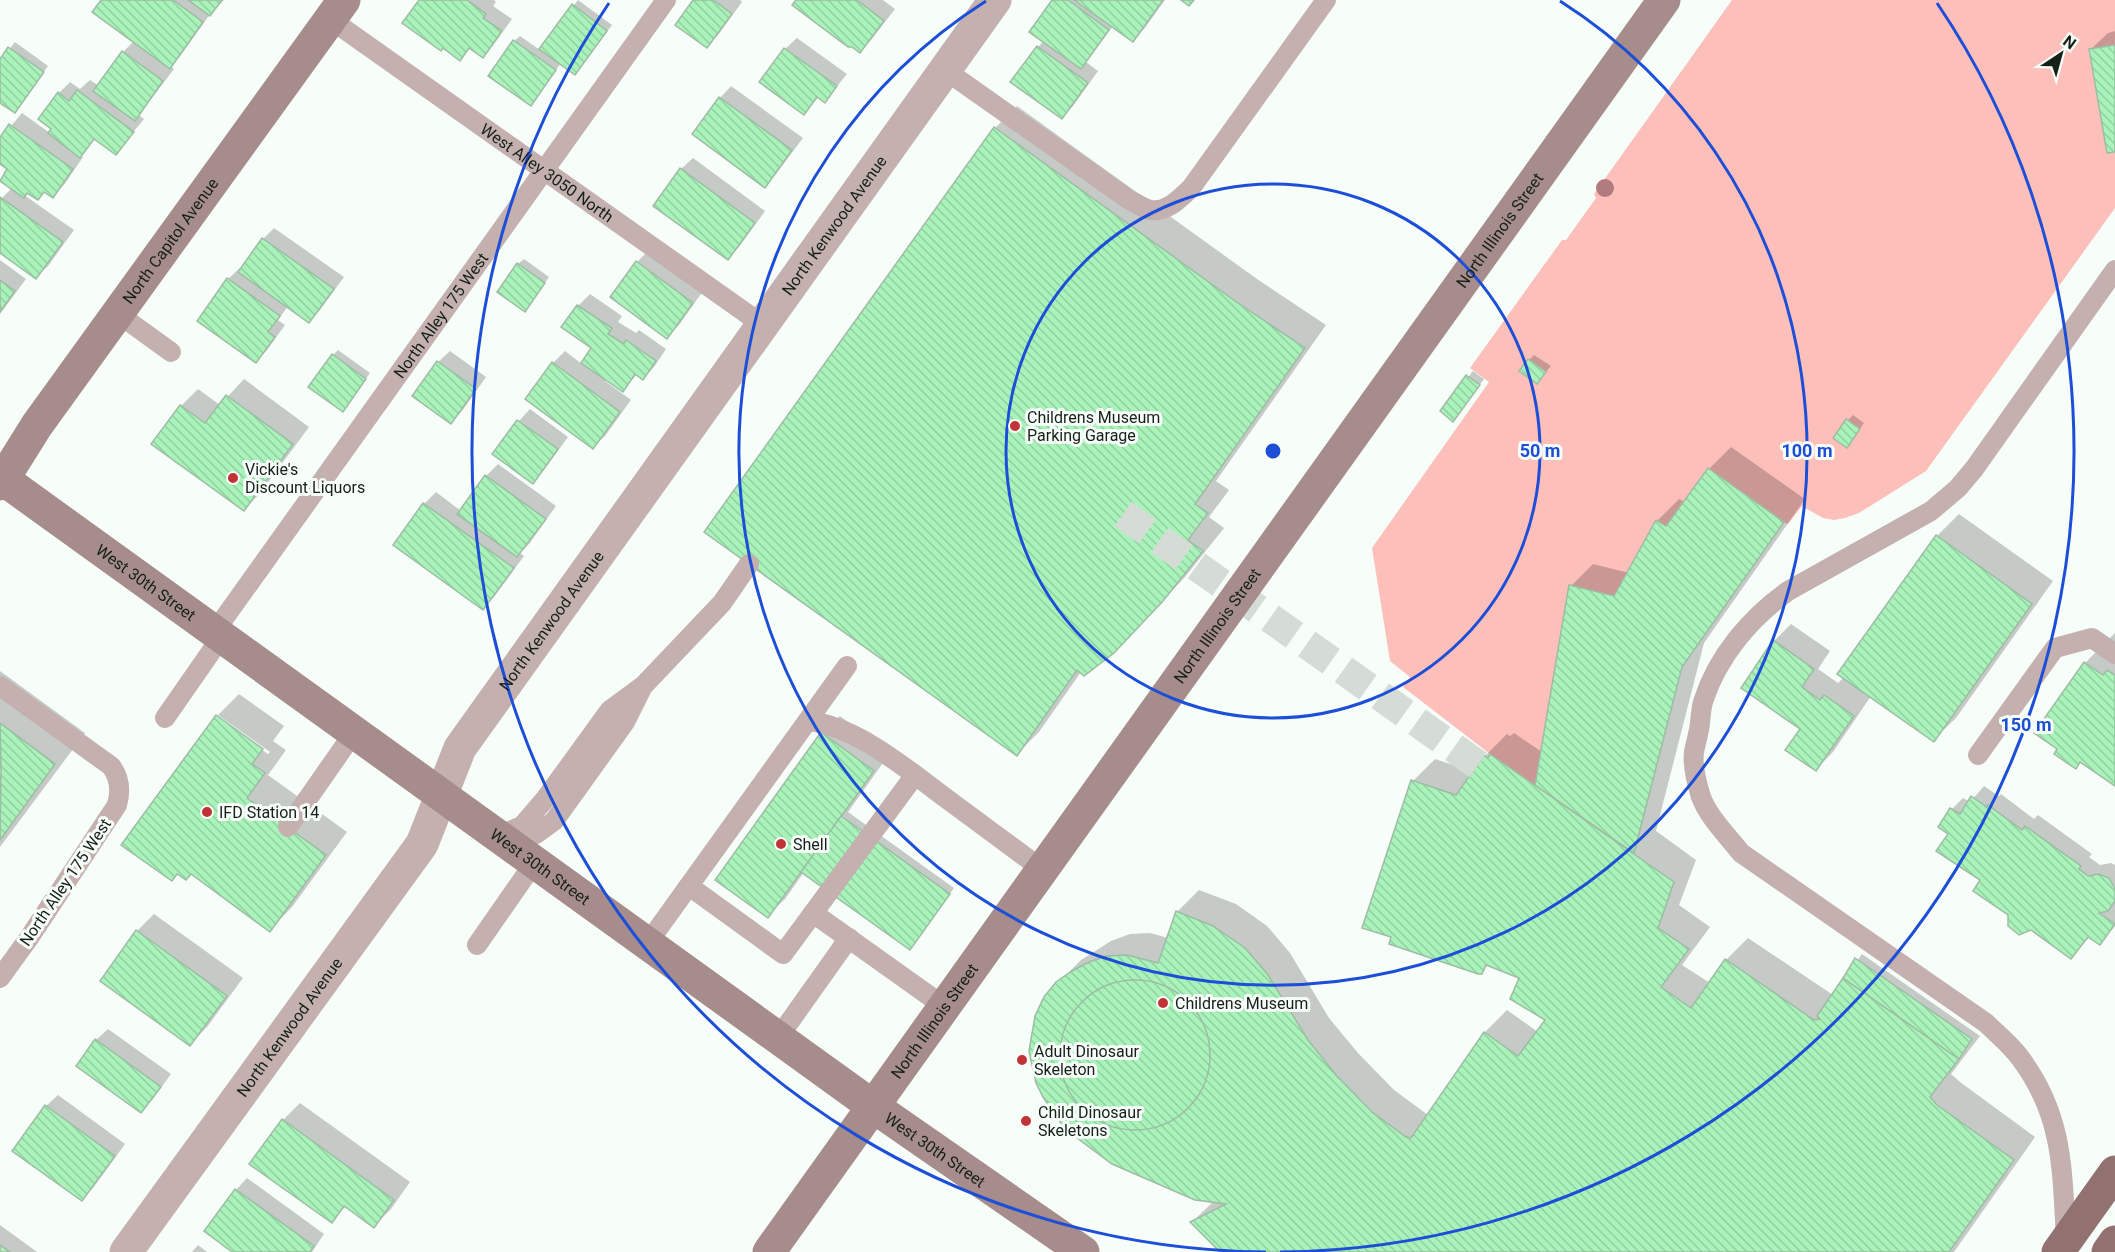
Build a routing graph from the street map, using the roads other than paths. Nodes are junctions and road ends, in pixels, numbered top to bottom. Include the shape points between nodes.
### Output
1 (666, 0) edge
2 (995, 0) edge
3 (1326, 0) edge
4 (1664, 0) edge
5 (337, 10) edge
6 (945, 70) junction
7 (545, 170) junction
8 (2115, 270) edge
9 (117, 313) junction
10 (763, 325) junction
11 (171, 352) dead end
12 (1, 480) edge
13 (749, 564) dead end
14 (219, 634) junction
15 (2115, 654) edge
16 (847, 666) dead end
17 (0, 686) edge
18 (165, 718) dead end
19 (809, 721) junction
20 (355, 731) junction
21 (1978, 755) dead end
22 (915, 776) junction
23 (442, 794) junction
24 (288, 827) dead end
25 (498, 836) junction
26 (534, 863) junction
27 (1043, 870) junction
28 (690, 886) junction
29 (813, 913) junction
30 (849, 938) junction
31 (647, 944) junction
32 (477, 945) dead end
33 (0, 978) edge
34 (945, 1007) junction
35 (778, 1038) junction
36 (874, 1107) junction
37 (2115, 1172) edge
38 (2115, 1242) edge
39 (2062, 1246) edge
40 (126, 1252) edge
41 (770, 1252) edge
42 (1083, 1252) edge
43 (2108, 1252) edge

1 - 7 lane, North Alley 175 West
2 - 6 street, North Kenwood Avenue
3 - 6 lane via 1191,188 1164,208 1150,210 1128,199
4 - 27 main road, North Illinois Street
5 - 7 lane, West Alley 3050 North
5 - 9 main road, North Capitol Avenue
6 - 10 street, North Kenwood Avenue
7 - 10 lane, West Alley 3050 North
7 - 14 lane, North Alley 175 West
8 - 39 lane via 1958,488 1931,511 1788,591 1747,626 1710,684 1694,753 1702,799 1741,853 1986,1023 2021,1058 2055,1124 2060,1148
9 - 11 lane
9 - 12 main road, North Capitol Avenue
10 - 23 street, North Kenwood Avenue via 460,748
12 - 14 main road, West 30th Street
13 - 25 lane via 722,603 644,685 610,710 522,826
14 - 18 lane, North Alley 175 West
14 - 20 main road, West 30th Street
15 - 21 lane via 2092,638 2055,648
16 - 19 lane
17 - 33 lane, North Alley 175 West via 111,766 120,794 117,805
19 - 22 lane via 826,723 855,737
19 - 28 lane
20 - 23 main road, West 30th Street
20 - 24 lane
22 - 27 lane
22 - 29 lane
23 - 25 main road, West 30th Street
23 - 40 street, North Kenwood Avenue via 422,844
25 - 26 main road, West 30th Street
26 - 31 main road, West 30th Street
26 - 32 lane
27 - 34 main road, North Illinois Street
28 - 29 lane via 783,954
28 - 31 lane
29 - 30 lane
30 - 34 lane
30 - 35 lane
31 - 35 main road, West 30th Street
34 - 36 main road, North Illinois Street
35 - 36 main road, West 30th Street
36 - 41 main road, North Illinois Street
36 - 42 main road, West 30th Street
37 - 39 main road
38 - 43 main road

